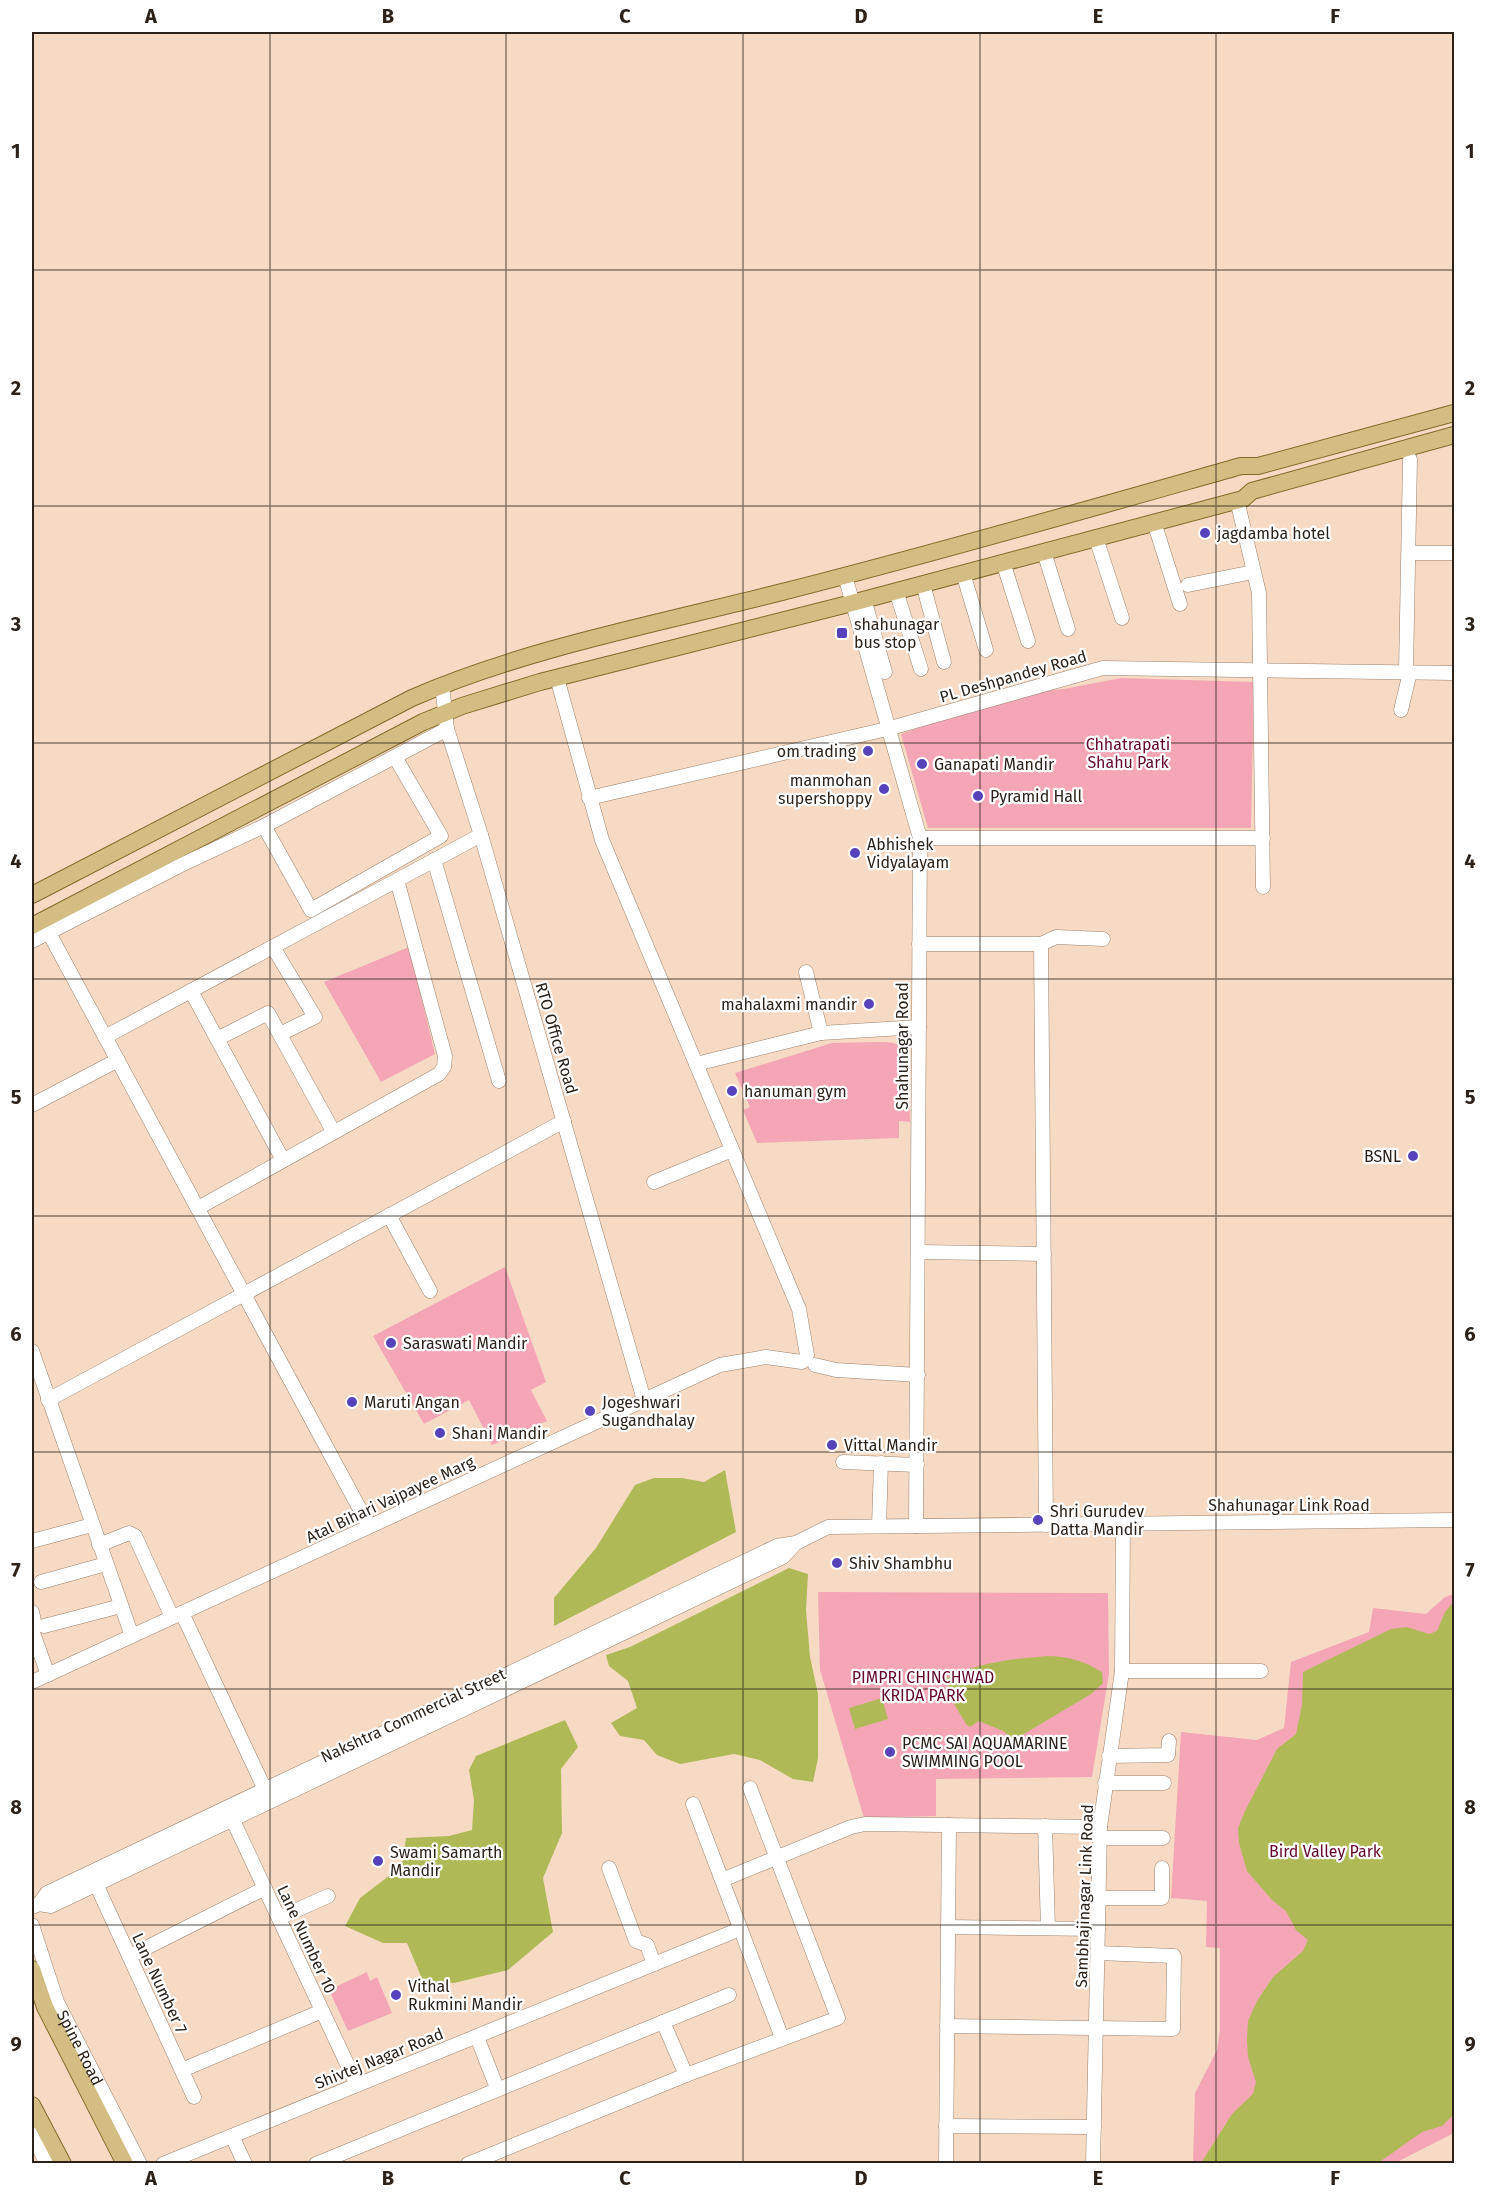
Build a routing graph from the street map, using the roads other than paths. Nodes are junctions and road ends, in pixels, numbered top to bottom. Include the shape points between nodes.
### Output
1 (1455, 405) edge
2 (1455, 413) edge
3 (1455, 435) edge
4 (1455, 445) edge
5 (1410, 459) junction
6 (1250, 466) junction
7 (1244, 497) junction
8 (1154, 522) junction
9 (1096, 538) junction
10 (1044, 552) junction
11 (1410, 552) junction
12 (1455, 553) edge
13 (1003, 562) junction
14 (1253, 572) junction
15 (963, 573) junction
16 (845, 576) junction
17 (923, 584) junction
18 (1188, 585) dead end
19 (896, 591) junction
20 (858, 601) junction
21 (1180, 604) dead end
22 (1122, 618) dead end
23 (1068, 629) dead end
24 (1028, 641) dead end
25 (986, 650) dead end
26 (944, 662) dead end
27 (921, 669) dead end
28 (1259, 671) junction
29 (885, 672) dead end
30 (1408, 672) junction
31 (1455, 673) edge
32 (557, 678) junction
33 (442, 685) junction
34 (1401, 710) dead end
35 (445, 721) junction
36 (887, 729) junction
37 (395, 757) junction
38 (589, 798) junction
39 (264, 826) junction
40 (481, 835) junction
41 (920, 838) junction
42 (1263, 838) junction
43 (434, 860) junction
44 (397, 880) junction
45 (1263, 887) dead end
46 (32, 895) edge
47 (40, 926) edge
48 (1103, 939) dead end
49 (32, 941) edge
50 (919, 944) junction
51 (1041, 944) junction
52 (273, 947) junction
53 (806, 972) dead end
54 (191, 991) junction
55 (919, 1027) junction
56 (821, 1033) junction
57 (280, 1034) junction
58 (105, 1037) junction
59 (217, 1039) junction
60 (118, 1060) junction
61 (696, 1064) junction
62 (499, 1081) dead end
63 (32, 1105) edge
64 (564, 1121) junction
65 (333, 1131) junction
66 (732, 1150) junction
67 (283, 1160) junction
68 (654, 1182) dead end
69 (198, 1208) junction
70 (389, 1215) junction
71 (918, 1252) junction
72 (1044, 1254) junction
73 (430, 1291) dead end
74 (244, 1294) junction
75 (33, 1360) edge
76 (808, 1360) junction
77 (918, 1375) junction
78 (48, 1400) junction
79 (645, 1400) junction
80 (843, 1462) dead end
81 (881, 1463) junction
82 (917, 1465) junction
83 (1455, 1520) edge
84 (1123, 1523) junction
85 (92, 1525) junction
86 (1047, 1525) junction
87 (369, 1526) junction
88 (879, 1526) junction
89 (916, 1526) junction
90 (32, 1541) edge
91 (99, 1545) junction
92 (106, 1564) junction
93 (40, 1582) dead end
94 (119, 1602) junction
95 (32, 1612) edge
96 (177, 1615) junction
97 (39, 1624) edge
98 (132, 1636) junction
99 (1122, 1671) junction
100 (1260, 1671) dead end
101 (48, 1675) junction
102 (32, 1682) edge
103 (1169, 1741) dead end
104 (1109, 1756) junction
105 (1106, 1783) junction
106 (1164, 1783) dead end
107 (750, 1788) dead end
108 (267, 1795) junction
109 (693, 1804) dead end
110 (230, 1813) junction
111 (949, 1825) junction
112 (1045, 1826) junction
113 (1100, 1833) junction
114 (1163, 1838) dead end
115 (777, 1857) junction
116 (609, 1868) dead end
117 (1162, 1868) dead end
118 (722, 1880) junction
119 (96, 1884) junction
120 (265, 1888) junction
121 (328, 1896) dead end
122 (1098, 1898) junction
123 (35, 1905) edge
124 (279, 1918) junction
125 (32, 1925) edge
126 (948, 1927) junction
127 (1048, 1928) junction
128 (740, 1929) junction
129 (1098, 1929) junction
130 (1098, 1953) junction
131 (130, 1956) junction
132 (654, 1964) junction
133 (32, 1969) edge
134 (729, 1995) dead end
135 (322, 2011) junction
136 (663, 2022) junction
137 (947, 2026) junction
138 (1096, 2029) junction
139 (477, 2037) junction
140 (782, 2038) junction
141 (182, 2070) junction
142 (686, 2075) junction
143 (357, 2085) junction
144 (497, 2088) junction
145 (194, 2097) dead end
146 (32, 2105) edge
147 (946, 2126) junction
148 (1094, 2127) junction
149 (32, 2136) edge
150 (232, 2136) junction
151 (47, 2163) edge
152 (63, 2163) edge
153 (125, 2163) edge
154 (140, 2163) edge
155 (163, 2163) edge
156 (245, 2163) edge
157 (316, 2163) edge
158 (468, 2163) edge
159 (946, 2163) edge
160 (1093, 2163) edge

1 - 6 main road via 1254,458
2 - 6 main road
3 - 7 main road
4 - 5 main road
5 - 7 main road via 1256,501
5 - 11 street
6 - 16 main road
7 - 8 main road
7 - 14 street
8 - 9 main road
8 - 21 street
9 - 10 main road
9 - 22 street
10 - 13 main road
10 - 23 street
11 - 12 street
11 - 30 street
13 - 15 main road
13 - 24 street
14 - 18 street
14 - 28 street via 1259,593
15 - 17 main road
15 - 25 street
16 - 20 street, Shahunagar Road
16 - 33 main road via 550,651
17 - 19 main road
17 - 26 street
19 - 20 main road
19 - 27 street
20 - 29 street
20 - 32 main road
20 - 36 street, Shahunagar Road
28 - 30 street, PL Deshpandey Road
28 - 36 street, PL Deshpandey Road via 1103,668
28 - 42 street
30 - 31 street, PL Deshpandey Road
30 - 34 street
32 - 35 main road
32 - 38 street
33 - 35 street, RTO Office Road
33 - 46 main road
35 - 37 street
35 - 40 street, RTO Office Road
35 - 47 main road
36 - 38 street, PL Deshpandey Road
36 - 41 street, Shahunagar Road
37 - 39 street
37 - 39 street via 441,836 311,910
38 - 61 street via 602,840
39 - 47 street
40 - 43 street
40 - 64 street, RTO Office Road
41 - 42 street
41 - 50 street, Shahunagar Road
42 - 45 street
43 - 44 street
43 - 62 street
44 - 52 street
44 - 65 street via 445,1056 444,1066 439,1074
47 - 49 street
47 - 58 street
48 - 51 street via 1056,937
50 - 51 street
50 - 55 street, Shahunagar Road
51 - 72 street
52 - 54 street
52 - 57 street via 315,1017
53 - 56 street
54 - 58 street
54 - 59 street
55 - 56 street
55 - 71 street, Shahunagar Road
56 - 61 street
57 - 59 street via 268,1013
57 - 65 street
58 - 60 street
59 - 67 street
60 - 63 street
60 - 69 street
61 - 66 street
64 - 70 street
64 - 79 street, RTO Office Road
65 - 67 street
66 - 68 street
66 - 76 street via 799,1310
67 - 69 street
69 - 74 street
70 - 73 street
70 - 74 street
71 - 72 street
71 - 77 street, Shahunagar Road
72 - 86 street
74 - 78 street
74 - 87 street
75 - 78 street
76 - 77 street, Atal Bihari Vajpayee Marg via 836,1370
76 - 79 street, Atal Bihari Vajpayee Marg via 742,1359 720,1365
77 - 82 street, Shahunagar Road
78 - 85 street
79 - 87 street, Atal Bihari Vajpayee Marg
80 - 81 street
81 - 82 street
81 - 88 street
82 - 89 street, Shahunagar Road
83 - 84 street, Shahunagar Link Road
84 - 86 street, Nakshtra Commercial Street
84 - 99 street, Sambhajinagar Link Road
85 - 90 street
85 - 91 street
86 - 89 street, Nakshtra Commercial Street
87 - 96 street, Atal Bihari Vajpayee Marg
88 - 89 street, Nakshtra Commercial Street
88 - 108 street, Nakshtra Commercial Street via 828,1527 796,1543 783,1557
91 - 92 street
91 - 96 street via 129,1533 135,1536
92 - 93 street
92 - 94 street
94 - 97 street
94 - 98 street
95 - 97 street
96 - 98 street, Atal Bihari Vajpayee Marg
96 - 108 street
97 - 101 street
98 - 101 street, Atal Bihari Vajpayee Marg
99 - 100 street
99 - 104 street, Sambhajinagar Link Road
101 - 102 street, Atal Bihari Vajpayee Marg
103 - 104 street via 1168,1755
104 - 105 street, Sambhajinagar Link Road
105 - 106 street
105 - 113 street, Sambhajinagar Link Road
107 - 115 street
108 - 110 street, Nakshtra Commercial Street
109 - 118 street
110 - 119 street, Nakshtra Commercial Street
110 - 120 street, Lane Number 10
110 - 123 street, Nakshtra Commercial Street via 47,1893
111 - 112 street
111 - 115 street via 865,1824
111 - 126 street
112 - 113 street
112 - 127 street
113 - 114 street
113 - 122 street, Sambhajinagar Link Road
115 - 118 street
115 - 140 street via 838,2018
116 - 132 street via 636,1941 647,1945
117 - 122 street via 1162,1898
118 - 128 street
119 - 123 street, Nakshtra Commercial Street via 51,1906
119 - 131 street, Lane Number 7
120 - 124 street, Lane Number 10
120 - 131 street
121 - 124 street
122 - 129 street, Sambhajinagar Link Road
124 - 135 street, Lane Number 10
125 - 154 street, Spine Road via 57,2002
126 - 127 street
126 - 137 street
127 - 129 street
128 - 132 street, Shivtej Nagar Road
128 - 140 street
129 - 130 street, Sambhajinagar Link Road
130 - 138 street, Sambhajinagar Link Road
130 - 138 street via 1174,1956 1173,2029
131 - 141 street, Lane Number 7
132 - 139 street, Shivtej Nagar Road
133 - 153 main road, Spine Road via 45,2007
134 - 136 street
135 - 141 street
135 - 143 street, Lane Number 10
136 - 142 street
136 - 144 street
137 - 138 street
137 - 147 street
138 - 148 street, Sambhajinagar Link Road
139 - 143 street, Shivtej Nagar Road
139 - 144 street
140 - 142 street
141 - 145 street, Lane Number 7
142 - 158 street
143 - 150 street, Shivtej Nagar Road
144 - 157 street
146 - 152 main road
147 - 148 street
147 - 159 street
148 - 160 street, Sambhajinagar Link Road
149 - 151 street
150 - 155 street, Shivtej Nagar Road
150 - 156 street

